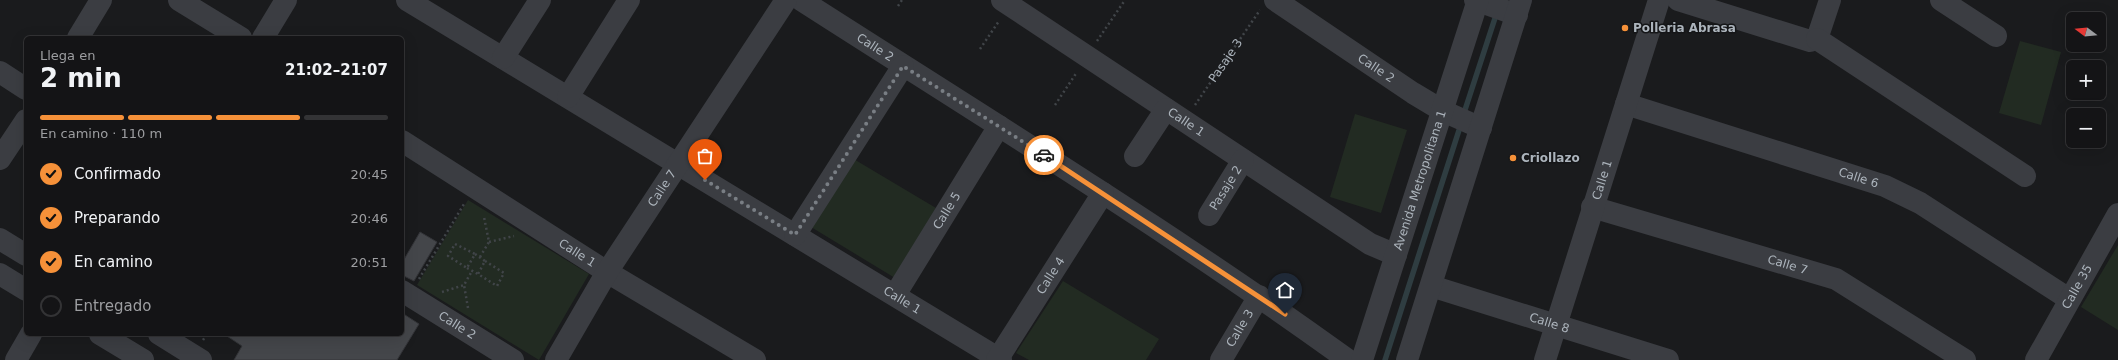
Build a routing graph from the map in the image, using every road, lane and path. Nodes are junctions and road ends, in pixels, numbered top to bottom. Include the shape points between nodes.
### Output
1 (101, 0) edge
2 (179, 0) edge
3 (286, 0) edge
4 (407, 0) edge
5 (540, 0) edge
6 (629, 0) edge
7 (786, 0) edge
8 (801, 0) edge
9 (902, 0) edge
10 (1659, 0) edge
11 (1678, 0) edge
12 (1830, 0) edge
13 (1941, 0) edge
14 (1479, 1) edge
15 (1006, 2) edge
16 (1269, 3) edge
17 (898, 6) dead end
18 (1516, 9) edge
19 (79, 36) edge
20 (238, 36) edge
21 (264, 36) edge
22 (1996, 36) dead end
23 (1817, 39) junction
24 (980, 49) dead end
25 (504, 58) junction
26 (903, 66) junction
27 (0, 72) edge
28 (24, 88) edge
29 (568, 97) junction
30 (1626, 104) junction
31 (1166, 109) junction
32 (1446, 112) junction
33 (1184, 121) junction
34 (24, 123) edge
35 (999, 126) junction
36 (1477, 126) junction
37 (404, 142) edge
38 (1135, 156) dead end
39 (0, 159) edge
40 (1244, 160) junction
41 (680, 164) junction
42 (2025, 176) dead end
43 (474, 187) junction
44 (1103, 193) junction
45 (1592, 207) junction
46 (482, 212) dead end
47 (2118, 214) edge
48 (1209, 215) dead end
49 (521, 234) dead end
50 (795, 235) junction
51 (0, 239) edge
52 (489, 242) junction
53 (24, 254) edge
54 (474, 254) junction
55 (1396, 255) junction
56 (480, 257) junction
57 (485, 261) junction
58 (467, 268) junction
59 (472, 271) junction
60 (607, 272) junction
61 (0, 274) edge
62 (478, 274) junction
63 (1431, 286) junction
64 (24, 289) edge
65 (406, 293) edge
66 (895, 295) junction
67 (1259, 296) junction
68 (2069, 299) junction
69 (1556, 324) junction
70 (464, 329) junction
71 (30, 336) edge
72 (103, 336) edge
73 (162, 336) edge
74 (999, 359) edge
75 (16, 360) edge
76 (142, 360) edge
77 (201, 360) edge
78 (513, 360) edge
79 (556, 360) edge
80 (755, 360) edge
81 (1221, 360) edge
82 (1348, 360) edge
83 (1362, 360) edge
84 (1407, 360) edge
85 (1544, 360) edge
86 (1668, 360) edge
87 (1965, 360) edge
88 (2036, 360) edge

1 - 19 street
2 - 20 street
3 - 21 street
4 - 25 street, Calle 1
5 - 25 street
6 - 29 street
7 - 41 street, Calle 7
8 - 26 street, Calle 2
9 - 17 path
10 - 30 street, Calle 1
11 - 23 street via 1810,41
12 - 23 street
13 - 22 street
14 - 18 street
14 - 32 street, Avenida Metropolitana 1
15 - 24 path
15 - 31 street, Calle 1
16 - 32 street, Calle 2
16 - 33 path, Pasaje 3
18 - 36 street
23 - 42 street
25 - 29 street, Calle 1
26 - 35 street, Calle 2
26 - 50 street
27 - 28 street
29 - 41 street, Calle 1
30 - 45 street, Calle 1
30 - 68 street, Calle 6 via 1902,193
31 - 33 street, Calle 1
31 - 38 street
32 - 36 street, Calle 2
32 - 55 street, Avenida Metropolitana 1
33 - 40 street, Calle 1
34 - 39 street
35 - 44 street, Calle 2
35 - 66 street, Calle 5
36 - 63 street
37 - 43 street, Calle 1
40 - 48 street, Pasaje 2
40 - 55 street, Calle 1 via 1370,244
41 - 50 street, Calle 1
41 - 60 street, Calle 7
43 - 60 street, Calle 1
43 - 65 path
44 - 67 street, Calle 2
44 - 74 street, Calle 4
45 - 69 street, Calle 1
45 - 87 street, Calle 7 via 1836,279
46 - 52 path
47 - 68 street, Calle 35
49 - 52 path
50 - 66 street, Calle 1
51 - 53 street
52 - 56 path
54 - 56 path
54 - 58 path
54 - 58 path via 455,244 448,256
55 - 83 street, Avenida Metropolitana 1
56 - 57 path
57 - 62 path
57 - 62 path via 504,273 497,286
58 - 59 path
59 - 62 path
59 - 70 path via 464,284 470,319
60 - 79 street, Calle 7
60 - 80 street, Calle 1
61 - 64 street
63 - 69 street, Calle 8
63 - 84 street
65 - 70 street, Calle 2
66 - 74 street, Calle 1
67 - 81 street, Calle 3
67 - 82 street, Calle 2
68 - 88 street, Calle 35
69 - 85 street, Calle 1
69 - 86 street, Calle 8
70 - 78 street, Calle 2
71 - 75 street
72 - 76 street
73 - 77 street

